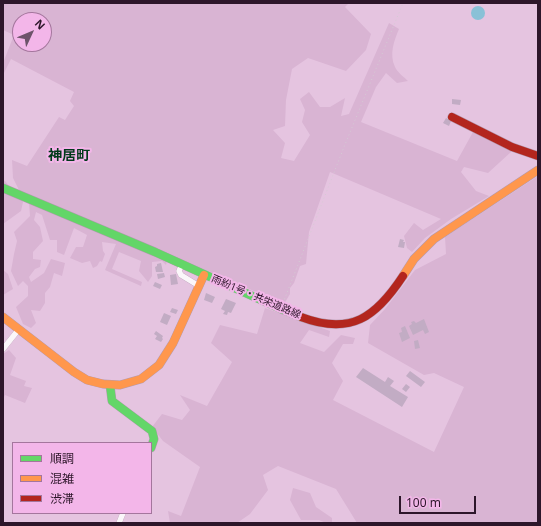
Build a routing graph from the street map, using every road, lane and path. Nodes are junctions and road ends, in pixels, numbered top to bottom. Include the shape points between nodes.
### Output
1 (403, 3) edge
2 (452, 117) dead end
3 (538, 156) edge
4 (538, 170) edge
5 (3, 188) edge
6 (182, 264) junction
7 (204, 275) junction
8 (199, 286) junction
9 (281, 309) junction
10 (3, 317) edge
11 (19, 330) junction
12 (3, 349) edge
13 (110, 385) junction
14 (152, 445) edge

1 - 9 path
2 - 3 street via 512,147
4 - 9 street, 雨紛1号・共栄道路線 via 434,239 414,259 382,304 358,321 336,324 315,322
5 - 6 street
6 - 7 street
6 - 8 street via 179,271 181,275
7 - 8 street, 雨紛1号・共栄道路線
7 - 9 street, 雨紛1号・共栄道路線
8 - 13 street, 雨紛1号・共栄道路線 via 173,343 159,365 141,379 120,386
10 - 11 street, 雨紛1号・共栄道路線
11 - 12 street
11 - 13 street, 雨紛1号・共栄道路線 via 87,380
13 - 14 street via 112,401 152,431

